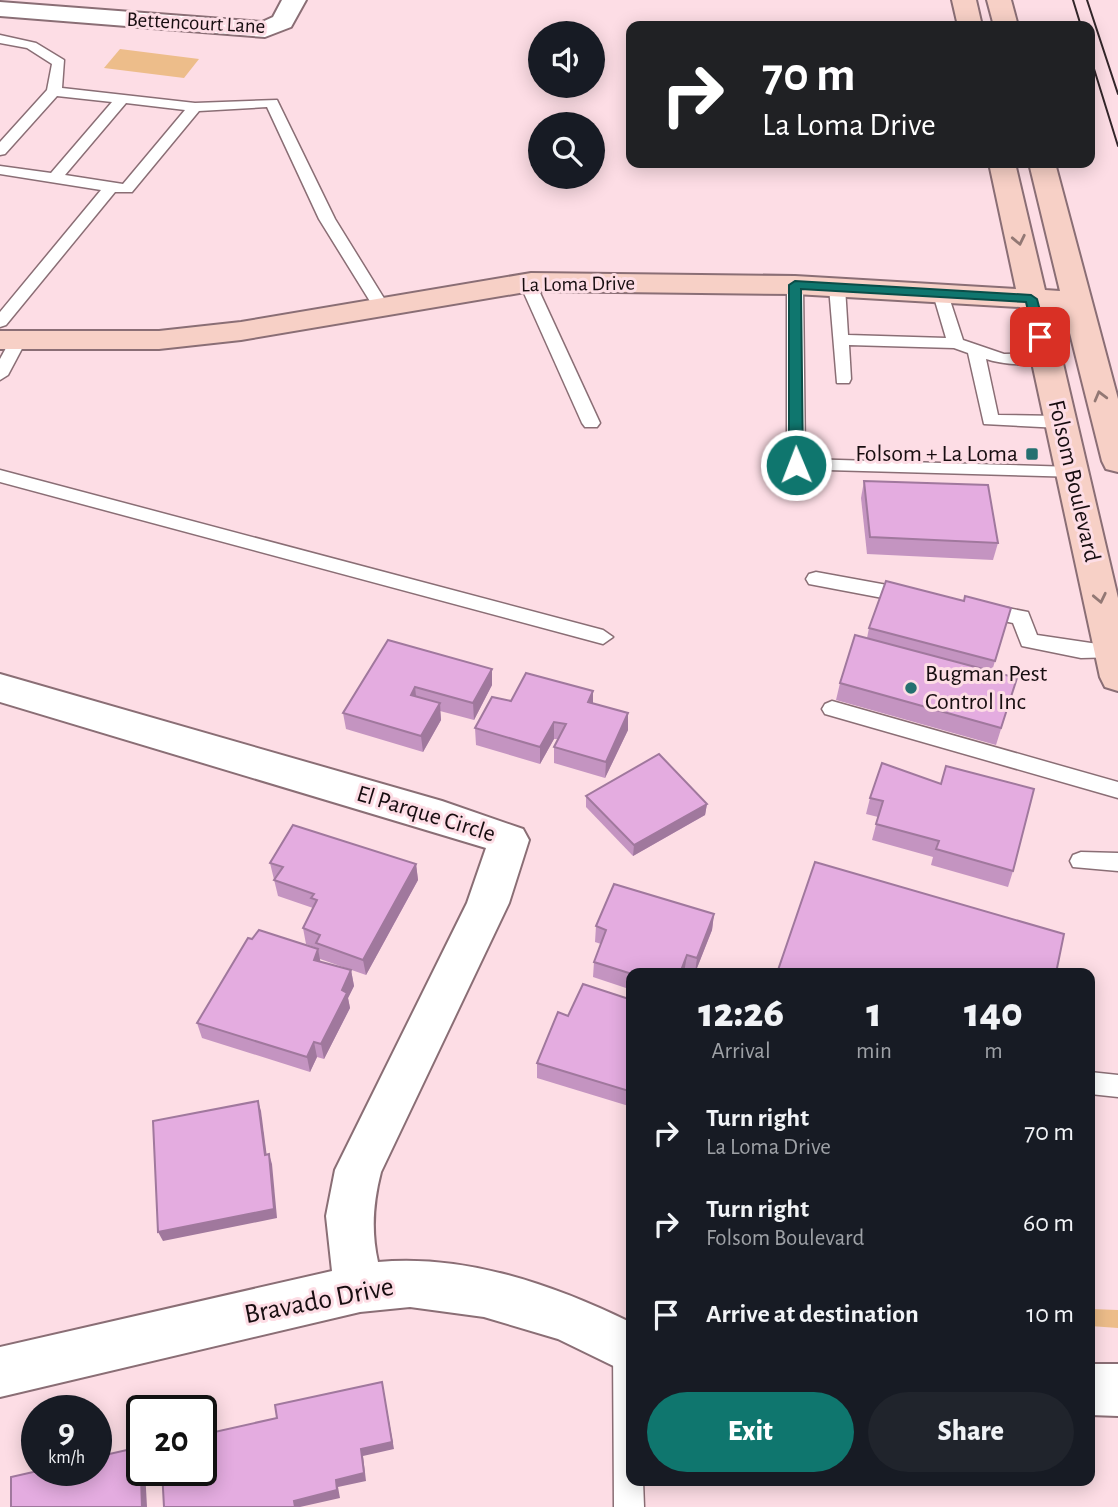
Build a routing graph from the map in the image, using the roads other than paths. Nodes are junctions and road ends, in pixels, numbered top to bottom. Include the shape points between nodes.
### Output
1 (294, 0) edge
2 (964, 0) edge
3 (999, 0) edge
4 (0, 9) edge
5 (969, 21) edge
6 (1005, 21) edge
7 (0, 39) edge
8 (54, 91) junction
9 (122, 99) junction
10 (195, 107) junction
11 (0, 151) edge
12 (1003, 168) edge
13 (1043, 168) edge
14 (0, 170) edge
15 (55, 178) junction
16 (111, 187) junction
17 (527, 282) junction
18 (795, 285) junction
19 (837, 287) junction
20 (942, 294) junction
21 (1031, 299) junction
22 (1077, 300) junction
23 (382, 308) junction
24 (6, 334) edge
25 (839, 340) junction
26 (956, 343) junction
27 (976, 350) junction
28 (1046, 358) junction
29 (0, 375) edge
30 (843, 379) dead end
31 (1060, 422) junction
32 (591, 423) dead end
33 (1118, 461) edge
34 (1073, 473) junction
35 (0, 476) edge
36 (816, 579) dead end
37 (925, 599) edge
38 (966, 607) edge
39 (604, 637) dead end
40 (1115, 664) edge
41 (0, 688) edge
42 (832, 709) dead end
43 (1118, 790) edge
44 (1081, 861) dead end
45 (1118, 862) edge
46 (1095, 1084) edge
47 (1118, 1086) edge
48 (360, 1288) junction
49 (626, 1347) edge
50 (0, 1372) edge
51 (1095, 1389) edge
52 (1118, 1390) edge
53 (629, 1486) edge
54 (629, 1507) edge

1 - 4 street, Bettencourt Lane via 276,27 254,31
2 - 5 main road
3 - 6 main road
7 - 8 lane via 37,46 59,63
8 - 9 lane
8 - 11 lane
9 - 10 lane
9 - 15 lane
10 - 16 lane via 127,189
10 - 23 lane via 272,103 327,219
12 -> 21 main road, Folsom Boulevard
13 - 22 main road, Folsom Boulevard
14 - 15 lane
15 - 16 lane
16 - 24 lane
17 - 18 main road, La Loma Drive
17 - 23 main road, La Loma Drive
17 - 32 lane
18 - 19 main road, La Loma Drive
18 - 34 lane via 796,465
19 - 20 main road, La Loma Drive
19 - 25 lane
20 - 21 main road, La Loma Drive
20 - 26 lane
21 - 22 main road, La Loma Drive
21 - 28 main road, Folsom Boulevard
33 -> 22 main road, Folsom Boulevard
23 - 24 main road, La Loma Drive via 159,340
24 - 29 lane
25 - 26 lane
25 - 30 lane
26 - 27 lane
27 - 28 lane via 1003,359
27 - 31 lane via 990,420
28 - 31 main road, Folsom Boulevard
31 - 34 main road, Folsom Boulevard
34 -> 40 main road, Folsom Boulevard
35 - 39 lane
36 - 37 lane
38 - 40 lane via 1021,617 1029,641 1081,651
41 - 48 street, El Parque Circle via 509,840 488,903 358,1170 347,1233
42 - 43 lane
44 - 45 lane
46 - 47 lane
48 - 49 street, Bravado Drive via 410,1283 484,1293 567,1317
48 - 50 street, Bravado Drive
51 - 52 street
53 - 54 lane

